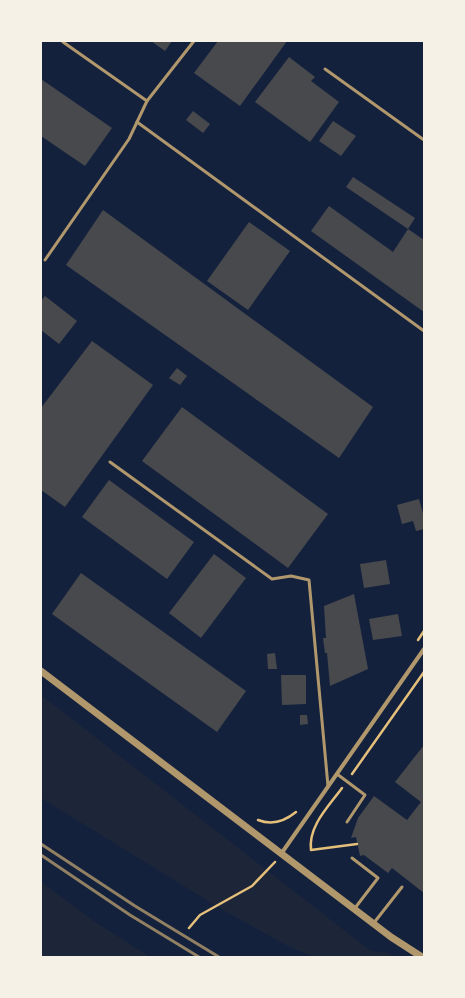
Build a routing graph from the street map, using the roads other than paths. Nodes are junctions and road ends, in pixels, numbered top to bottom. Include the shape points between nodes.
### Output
1 (63, 41) edge
2 (194, 41) edge
3 (325, 69) dead end
4 (147, 101) junction
5 (137, 122) junction
6 (424, 140) edge
7 (45, 260) dead end
8 (424, 331) edge
9 (110, 462) dead end
10 (424, 650) edge
11 (41, 671) edge
12 (337, 774) junction
13 (328, 786) junction
14 (347, 822) dead end
15 (281, 854) junction
16 (352, 858) dead end
17 (402, 887) dead end
18 (354, 909) junction
19 (373, 924) junction
20 (422, 957) edge

1 - 4 lane
2 - 4 lane
3 - 6 lane
4 - 5 lane
5 - 7 lane via 129,139
5 - 8 lane
9 - 13 lane via 272,579 291,576 309,580
10 - 12 street
11 - 15 street
12 - 13 street
12 - 14 lane via 365,795
13 - 15 street
15 - 18 street
16 - 18 lane via 378,878
17 - 19 lane
18 - 19 street
19 - 20 street

